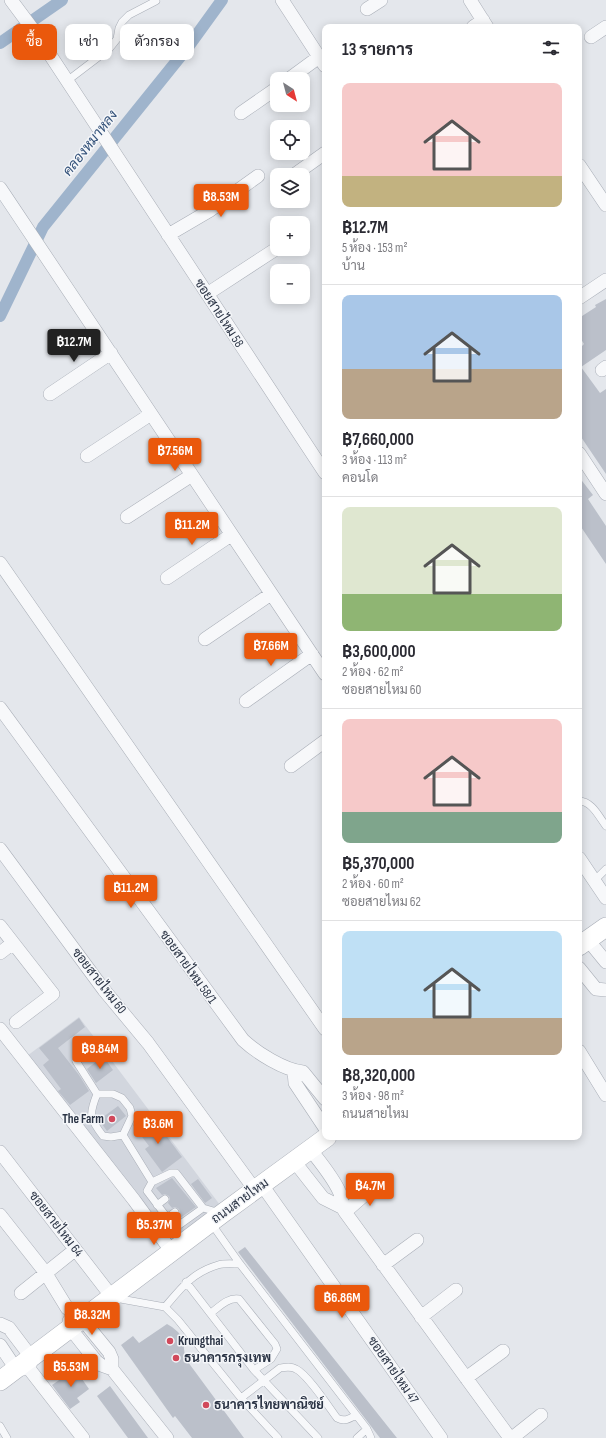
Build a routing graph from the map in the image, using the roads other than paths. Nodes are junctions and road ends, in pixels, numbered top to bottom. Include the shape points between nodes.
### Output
1 (282, 0) edge
2 (381, 0) edge
3 (470, 0) edge
4 (156, 1) dead end
5 (14, 4) edge
6 (367, 9) dead end
7 (481, 24) edge
8 (606, 27) edge
9 (592, 37) dead end
10 (322, 62) edge
11 (303, 72) edge
12 (68, 81) junction
13 (270, 93) edge
14 (241, 113) dead end
15 (322, 155) edge
16 (304, 168) edge
17 (582, 169) edge
18 (258, 176) dead end
19 (0, 188) edge
20 (606, 205) edge
21 (168, 235) junction
22 (270, 253) edge
23 (606, 280) edge
24 (207, 294) junction
25 (582, 296) edge
26 (111, 353) junction
27 (50, 394) dead end
28 (151, 414) junction
29 (87, 456) dead end
30 (582, 462) edge
31 (322, 468) edge
32 (192, 475) junction
33 (606, 494) edge
34 (127, 517) dead end
35 (231, 535) junction
36 (0, 563) edge
37 (167, 578) dead end
38 (271, 594) junction
39 (205, 639) dead end
40 (312, 654) junction
41 (322, 669) edge
42 (246, 701) dead end
43 (0, 708) edge
44 (322, 743) edge
45 (291, 766) dead end
46 (582, 801) edge
47 (606, 826) edge
48 (0, 849) edge
49 (582, 863) edge
50 (606, 869) edge
51 (594, 881) junction
52 (606, 898) edge
53 (0, 926) edge
54 (606, 927) edge
55 (13, 943) junction
56 (583, 943) edge
57 (0, 953) edge
58 (606, 962) edge
59 (582, 972) edge
60 (606, 990) edge
61 (16, 1022) dead end
62 (322, 1025) edge
63 (0, 1029) edge
64 (582, 1056) edge
65 (76, 1061) dead end
66 (294, 1071) junction
67 (97, 1094) junction
68 (322, 1095) edge
69 (606, 1095) edge
70 (322, 1124) edge
71 (123, 1135) junction
72 (323, 1140) edge
73 (310, 1149) junction
74 (0, 1152) edge
75 (294, 1161) junction
76 (152, 1182) junction
77 (378, 1182) dead end
78 (258, 1188) junction
79 (165, 1199) dead end
80 (157, 1205) junction
81 (343, 1210) junction
82 (175, 1212) dead end
83 (0, 1215) edge
84 (212, 1215) junction
85 (168, 1218) junction
86 (417, 1240) dead end
87 (175, 1242) junction
88 (71, 1253) dead end
89 (240, 1264) junction
90 (383, 1265) junction
91 (45, 1272) junction
92 (186, 1282) junction
93 (456, 1290) dead end
94 (21, 1293) dead end
95 (112, 1297) junction
96 (165, 1308) junction
97 (211, 1313) junction
98 (422, 1318) junction
99 (73, 1319) junction
100 (0, 1324) edge
101 (0, 1345) edge
102 (503, 1351) dead end
103 (26, 1365) junction
104 (254, 1370) junction
105 (466, 1378) junction
106 (0, 1381) edge
107 (264, 1381) junction
108 (241, 1398) junction
109 (356, 1415) junction
110 (541, 1415) dead end
111 (0, 1426) edge
112 (366, 1429) junction
113 (7, 1438) edge
114 (82, 1438) edge
115 (167, 1438) edge
116 (278, 1438) edge
117 (318, 1438) edge
118 (357, 1438) edge
119 (371, 1438) edge
120 (441, 1438) edge
121 (510, 1438) edge

1 - 10 street
2 - 6 street
3 - 7 street
4 - 12 lane via 129,15 122,22 117,40 109,49
5 - 12 street, ซอยสายไหม 58
8 - 9 street
10 - 11 street
12 - 21 street, ซอยสายไหม 58
13 - 14 street
15 - 16 street
17 - 20 street
18 - 21 street via 209,211
19 - 26 street
21 - 24 street, ซอยสายไหม 58
22 - 24 street
23 - 25 street
24 - 31 street, ซอยสายไหม 58
26 - 27 street
26 - 28 street
28 - 29 street
28 - 32 street
30 - 33 street
32 - 34 street
32 - 35 street
35 - 37 street
35 - 38 street
36 - 62 street
38 - 39 street
38 - 40 street
40 - 41 street
40 - 42 street
43 - 66 street, ซอยสายไหม 58/1 via 243,1040
44 - 45 street
46 - 47 lane via 591,805
48 - 78 street, ซอยสายไหม 60 via 104,990 148,1043
49 - 51 street
50 - 51 lane
51 - 52 street
53 - 55 street
54 - 56 main road
55 - 57 street
55 - 61 street via 53,994
56 - 58 street
59 - 60 street via 596,989
63 - 87 street via 134,1200
64 - 69 street
65 - 67 lane
66 - 68 street, ซอยสายไหม 58/1 via 303,1072
66 - 70 street via 295,1083
67 - 71 lane via 91,1116 97,1128 103,1136
67 - 71 lane via 113,1094 122,1098 130,1108 132,1116
71 - 76 lane
72 - 73 main road, ถนนสายไหม
73 - 75 main road, ถนนสายไหม
73 - 81 street via 336,1183 341,1194
74 - 95 street, ซอยสายไหม 64
75 - 78 main road, ถนนสายไหม
75 - 81 street via 323,1198
76 - 80 lane via 147,1191
76 - 84 lane via 176,1173 192,1200
77 - 81 street
78 - 84 main road, ถนนสายไหม
78 - 120 street, ซอยสายไหม 47
79 - 80 lane
80 - 85 lane
81 - 90 street
82 - 85 lane
83 - 91 street
84 - 87 main road, ถนนสายไหม
84 - 89 lane
85 - 87 lane
86 - 90 street
87 - 95 main road, ถนนสายไหม
88 - 91 street, ซอยสายไหม 64
89 - 92 lane via 219,1265 203,1270
89 - 109 lane
90 - 98 street
91 - 94 street, ซอยสายไหม 64
91 - 99 street
92 - 96 lane
92 - 97 lane
93 - 98 street
95 - 96 lane
95 - 99 main road, ถนนสายไหม
96 - 108 lane via 178,1320
97 - 104 lane
97 - 104 lane via 228,1300 239,1299 275,1344 277,1349 271,1359
98 - 105 street
99 - 103 main road, ถนนสายไหม
99 - 115 street via 109,1352 112,1368
100 - 103 street via 9,1328
101 - 103 street
102 - 105 street
103 - 106 main road, ถนนสายไหม
103 - 114 street
104 - 107 lane
105 - 121 street
107 - 108 lane
107 - 109 lane via 280,1368 288,1366 297,1369 337,1418 346,1421
107 - 117 lane
108 - 116 lane
109 - 112 lane
110 - 121 street
111 - 113 lane
112 - 118 lane
112 - 119 lane

